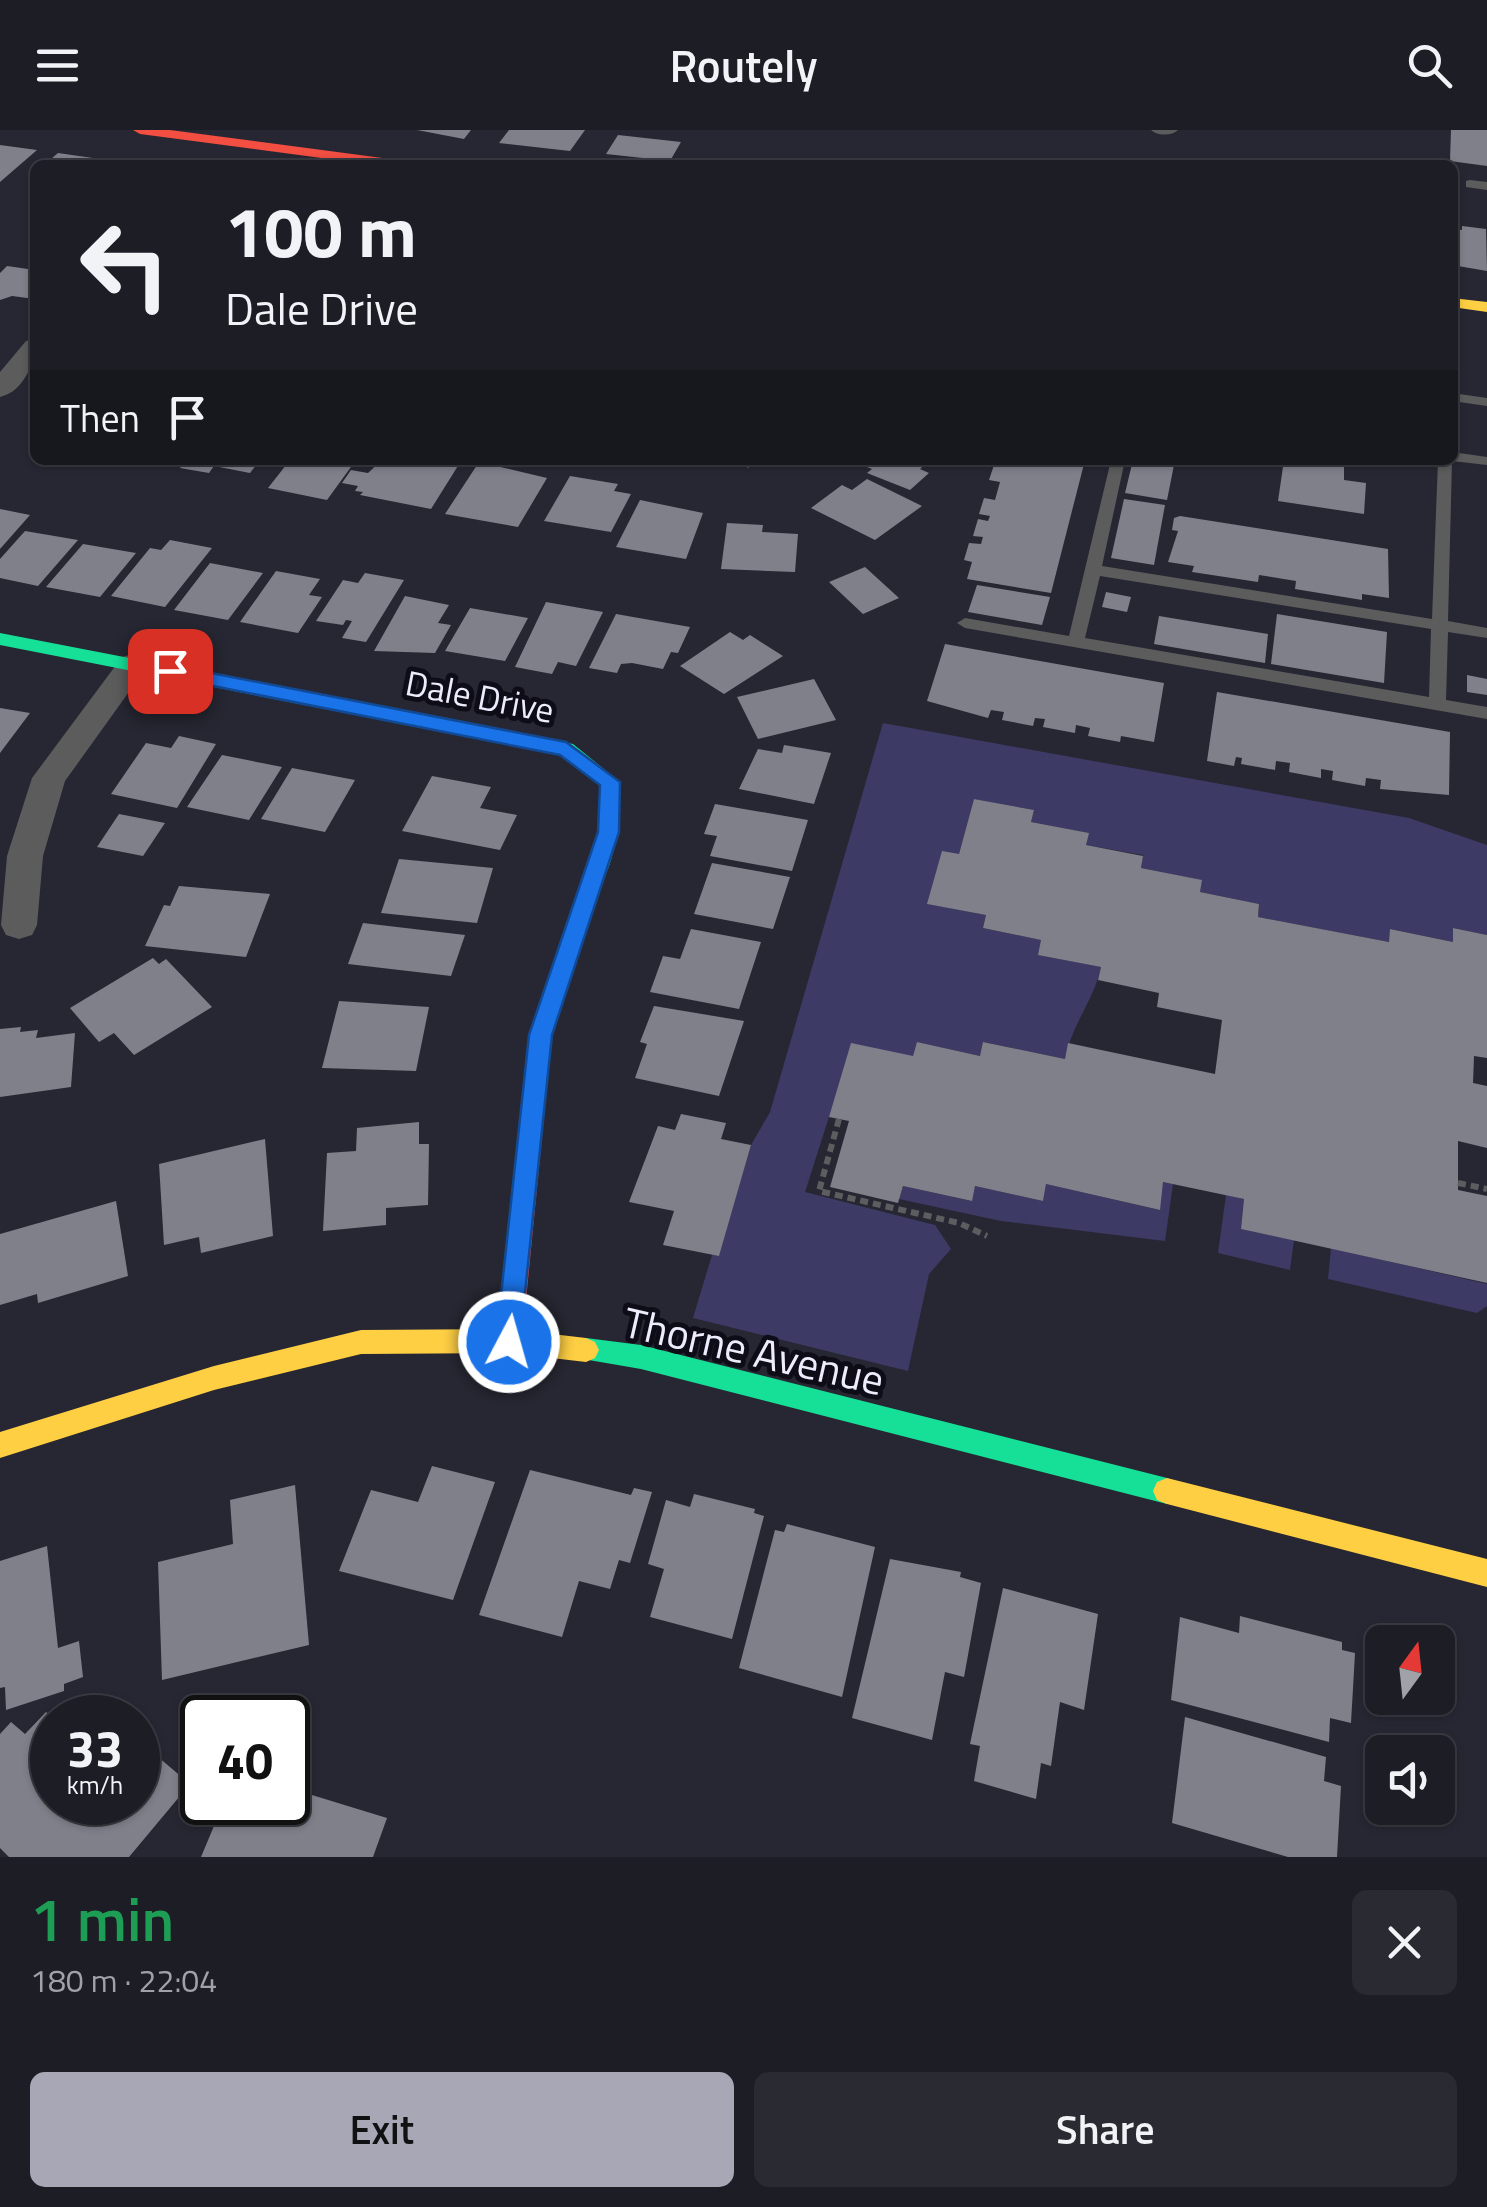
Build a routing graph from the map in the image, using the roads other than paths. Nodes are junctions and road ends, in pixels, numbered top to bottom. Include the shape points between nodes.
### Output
1 (140, 130) edge
2 (1157, 130) edge
3 (1172, 130) edge
4 (367, 160) edge
5 (1470, 184) dead end
6 (1487, 186) edge
7 (1458, 303) edge
8 (1487, 306) edge
9 (0, 342) edge
10 (30, 346) edge
11 (30, 353) edge
12 (0, 389) edge
13 (1458, 398) edge
14 (1487, 402) edge
15 (1458, 457) edge
16 (1487, 462) edge
17 (1117, 465) edge
18 (1445, 465) edge
19 (1093, 570) junction
20 (965, 623) dead end
21 (1440, 625) junction
22 (1487, 633) edge
23 (0, 639) edge
24 (1076, 642) junction
25 (134, 664) junction
26 (1438, 705) junction
27 (1487, 713) edge
28 (19, 924) dead end
29 (509, 1342) junction
30 (0, 1445) edge
31 (1487, 1574) edge

1 - 4 street
2 - 3 lane
5 - 6 lane
7 - 8 street
9 - 10 street
11 - 12 street
13 - 14 lane
15 - 16 lane
17 - 19 lane
18 - 21 lane
19 - 21 lane
19 - 24 lane
20 - 24 lane
21 - 22 lane
21 - 26 lane
23 - 25 street, Dale Drive
24 - 26 lane
25 - 28 street via 49,778 25,856
25 - 29 street, Dale Drive via 566,749 610,782 608,832 540,1035
26 - 27 lane
29 - 30 street, Thorne Avenue via 361,1342 214,1378
29 - 31 street, Thorne Avenue via 641,1357

